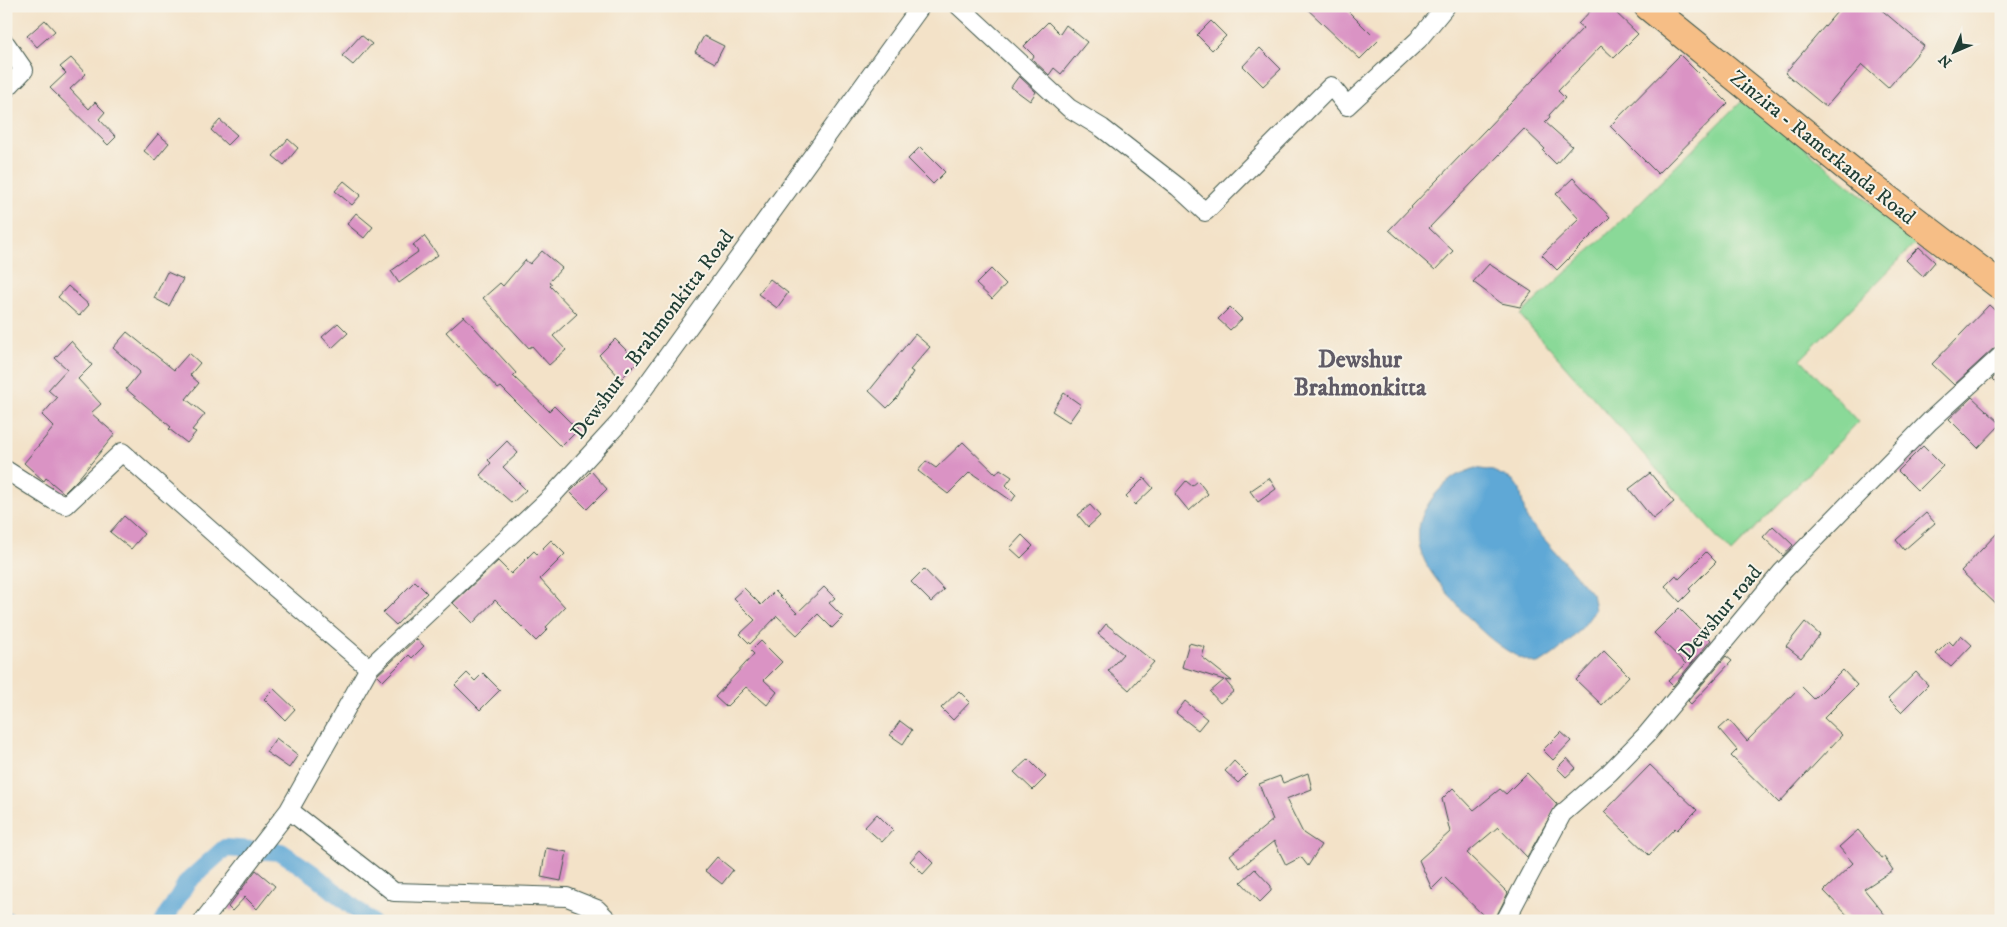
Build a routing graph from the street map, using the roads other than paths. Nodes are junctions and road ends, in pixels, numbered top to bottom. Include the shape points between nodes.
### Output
1 (920, 6) edge
2 (959, 6) edge
3 (1446, 6) edge
4 (1648, 6) edge
5 (6, 44) edge
6 (6, 89) edge
7 (2001, 286) edge
8 (2001, 356) edge
9 (6, 470) edge
10 (369, 668) junction
11 (289, 810) junction
12 (203, 921) edge
13 (609, 921) edge
14 (1505, 921) edge

1 - 10 street, Dewshur - Brahmonkitta Road via 618,423 552,497
2 - 3 street via 1069,108 1102,128 1205,212 1331,86 1348,106 1418,40
4 - 7 main road, Zinzira - Ramerkanda Road via 1870,186
5 - 6 street via 24,70
8 - 14 street, Dewshur road via 1930,421 1789,566 1647,734 1562,814
9 - 10 street via 66,506 122,452
10 - 11 street, Dewshur - Brahmonkitta Road
11 - 12 street, Dewshur - Brahmonkitta Road
11 - 13 street via 394,892 567,897 597,909

